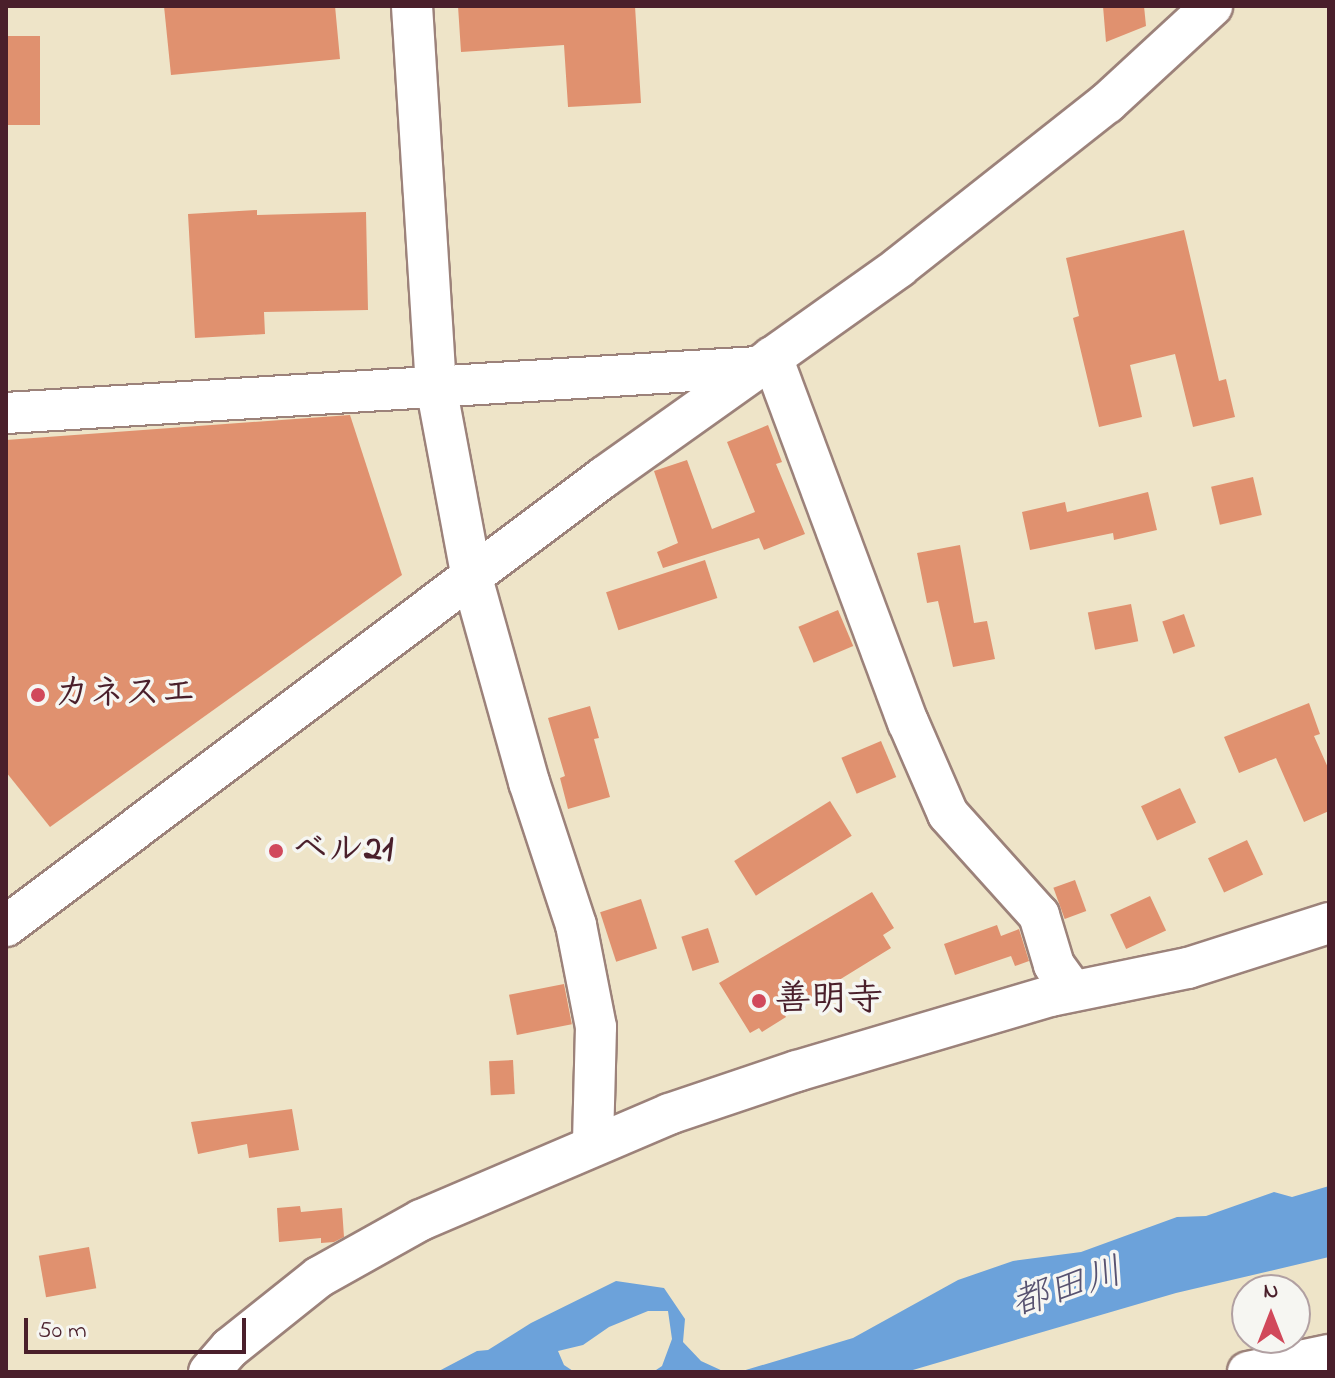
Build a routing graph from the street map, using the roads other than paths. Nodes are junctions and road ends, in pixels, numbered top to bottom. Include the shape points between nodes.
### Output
1 (412, 6) edge
2 (1212, 6) edge
3 (766, 362) junction
4 (436, 386) junction
5 (6, 413) edge
6 (472, 578) junction
7 (1329, 923) edge
8 (6, 926) edge
9 (1073, 991) junction
10 (593, 1145) junction
11 (1329, 1355) edge
12 (209, 1372) edge
13 (1248, 1372) edge

1 - 4 street
2 - 3 street via 1107,103 899,267
3 - 4 street
3 - 6 street
3 - 9 street via 948,814 1039,915 1054,965
4 - 5 street
4 - 6 street
6 - 8 street
6 - 10 street via 576,925 596,1027
7 - 9 street via 1188,968
9 - 10 street via 797,1071
10 - 12 street via 421,1220 319,1277 230,1348
11 - 13 street

